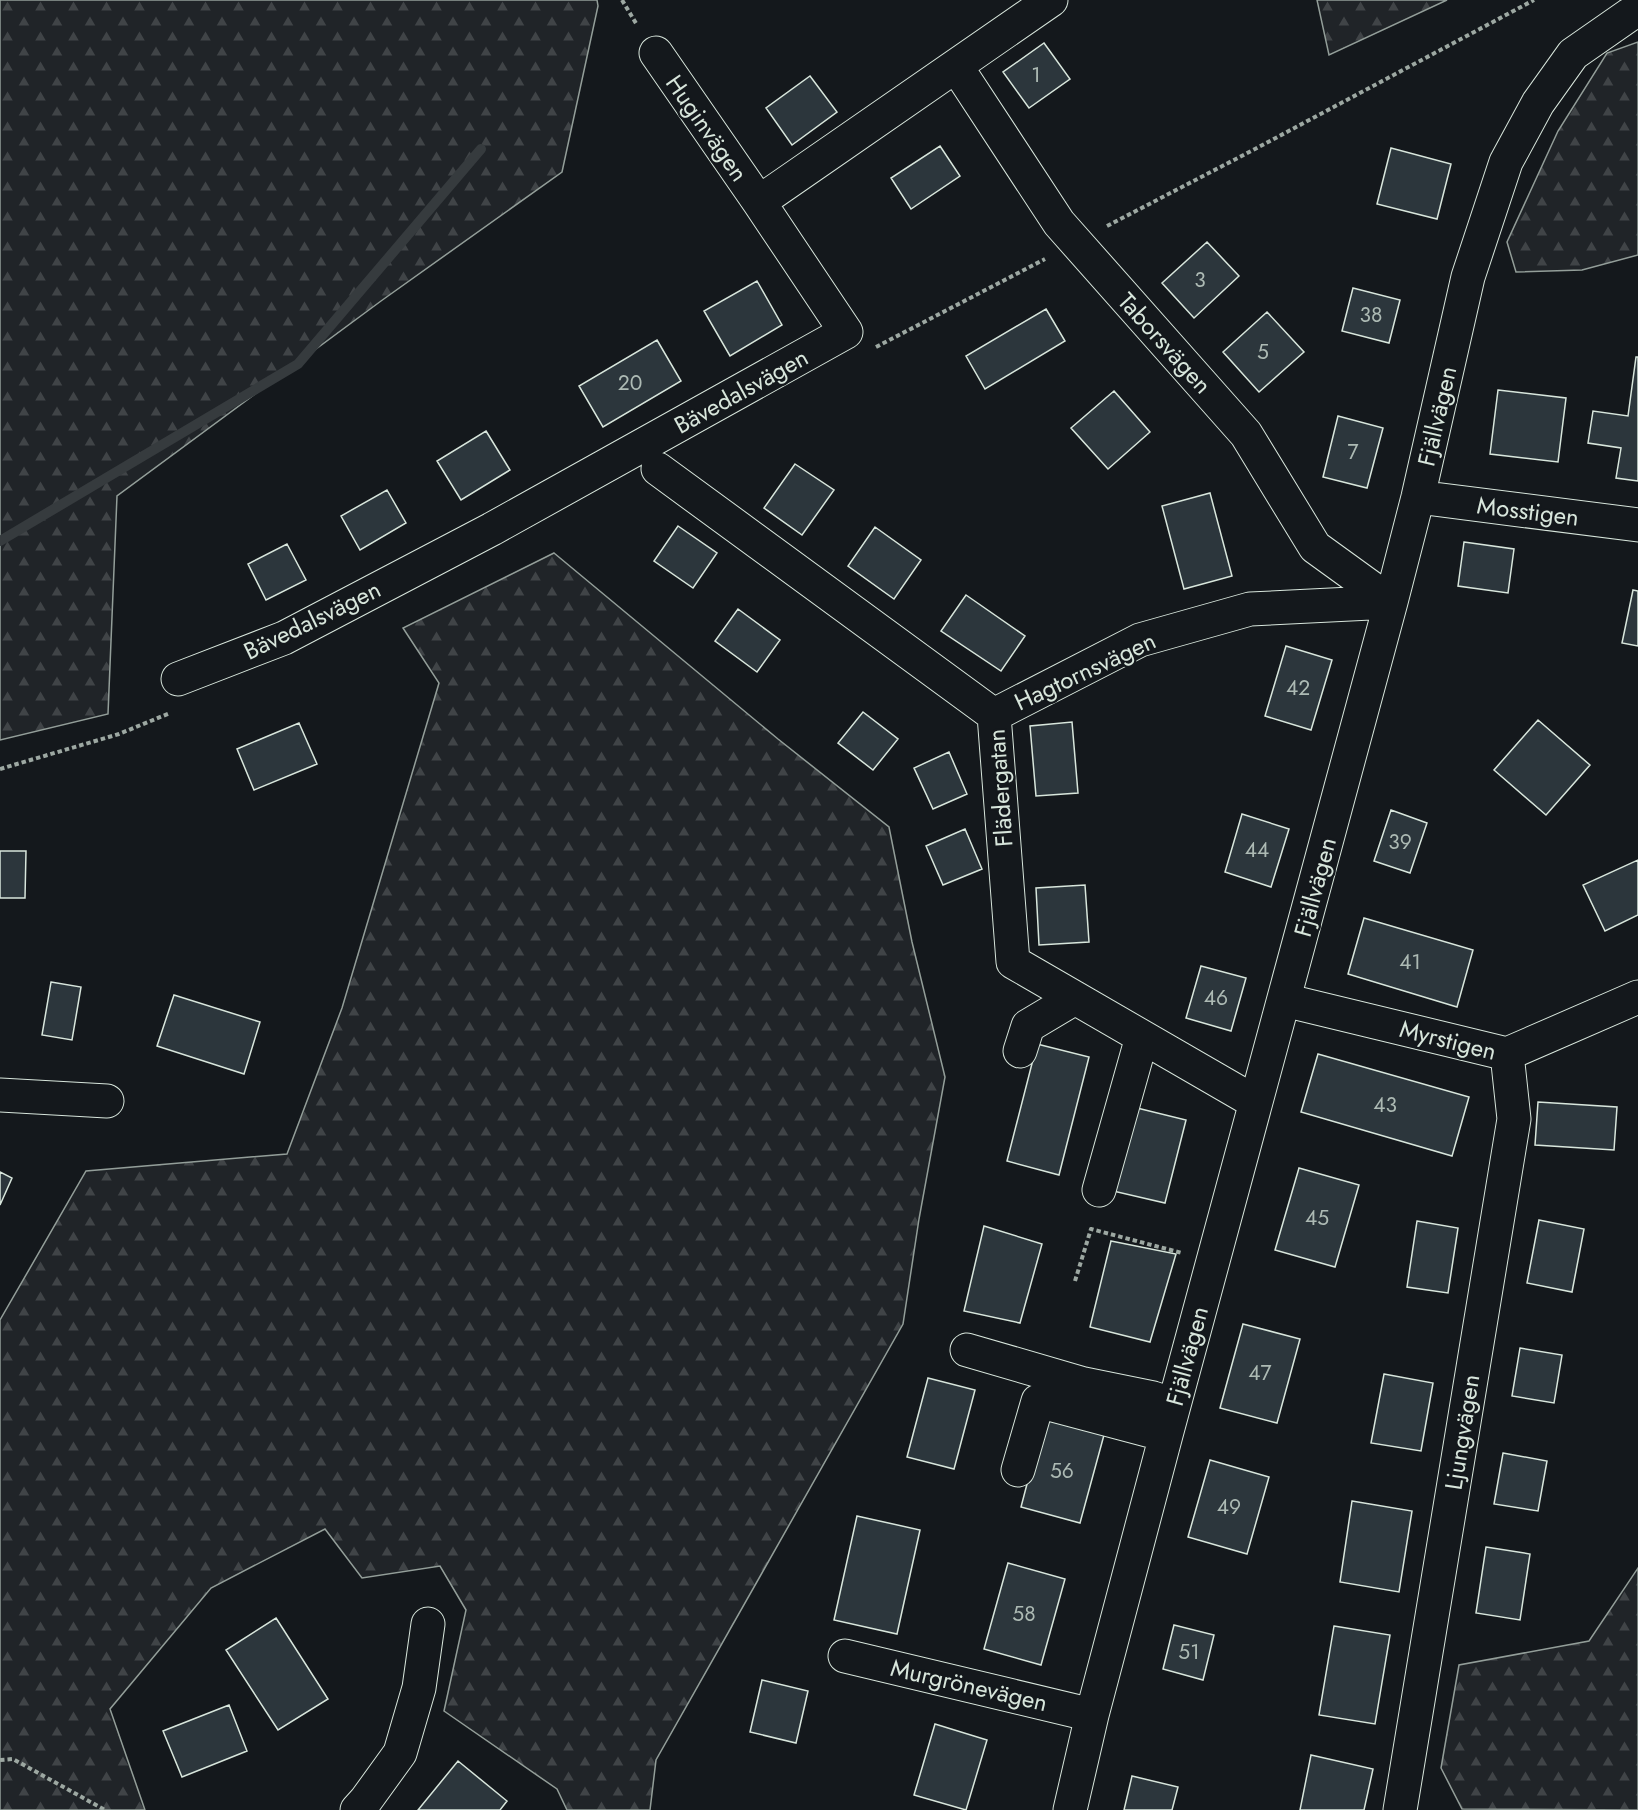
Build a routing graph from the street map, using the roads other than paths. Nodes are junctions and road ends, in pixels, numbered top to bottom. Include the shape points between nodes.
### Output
1 (1051, 0) edge
2 (1638, 10) edge
3 (656, 53) dead end
4 (956, 66) junction
5 (759, 202) junction
6 (658, 469) dead end
7 (1418, 497) junction
8 (1638, 525) edge
9 (1391, 602) junction
10 (178, 679) dead end
11 (994, 715) junction
12 (1075, 998) junction
13 (1638, 998) edge
14 (1284, 999) junction
15 (1142, 1037) junction
16 (1020, 1051) dead end
17 (1507, 1054) junction
18 (0, 1095) edge
19 (107, 1101) dead end
20 (1255, 1102) junction
21 (1099, 1190) dead end
22 (967, 1350) dead end
23 (1170, 1420) junction
24 (1018, 1470) dead end
25 (428, 1624) dead end
26 (845, 1656) dead end
27 (1092, 1715) junction
28 (357, 1810) edge
29 (1070, 1810) edge
30 (1400, 1810) edge

1 - 4 street
2 - 7 street, Fjällvägen via 1573,54 1538,103 1506,162 1468,277
3 - 5 street, Huginvägen
4 - 5 street
4 - 9 street, Taborsvägen via 1059,223 1246,434 1314,547
5 - 10 street, Bävedalsvägen via 846,332 492,529 284,638
6 - 11 street, Flädergatan
7 - 8 street, Mosstigen
7 - 9 street, Fjällvägen
9 - 11 street, Hagtornsvägen via 1250,609 1140,640
9 - 14 street, Fjällvägen
11 - 12 street, Flädergatan via 1013,962
12 - 15 street, Flädergatan
12 - 16 street via 1028,1026
13 - 17 street, Myrstigen
14 - 17 street, Myrstigen
14 - 20 street, Fjällvägen
15 - 20 street, Flädergatan
15 - 21 street
17 - 30 street, Ljungvägen via 1514,1119
18 - 19 street
20 - 23 street, Fjällvägen
22 - 23 street via 1084,1384 1153,1398
23 - 24 street via 1038,1401
23 - 27 street, Fjällvägen
25 - 28 street via 419,1688 400,1754
26 - 27 street, Murgrönevägen
27 - 29 street, Fjällvägen

